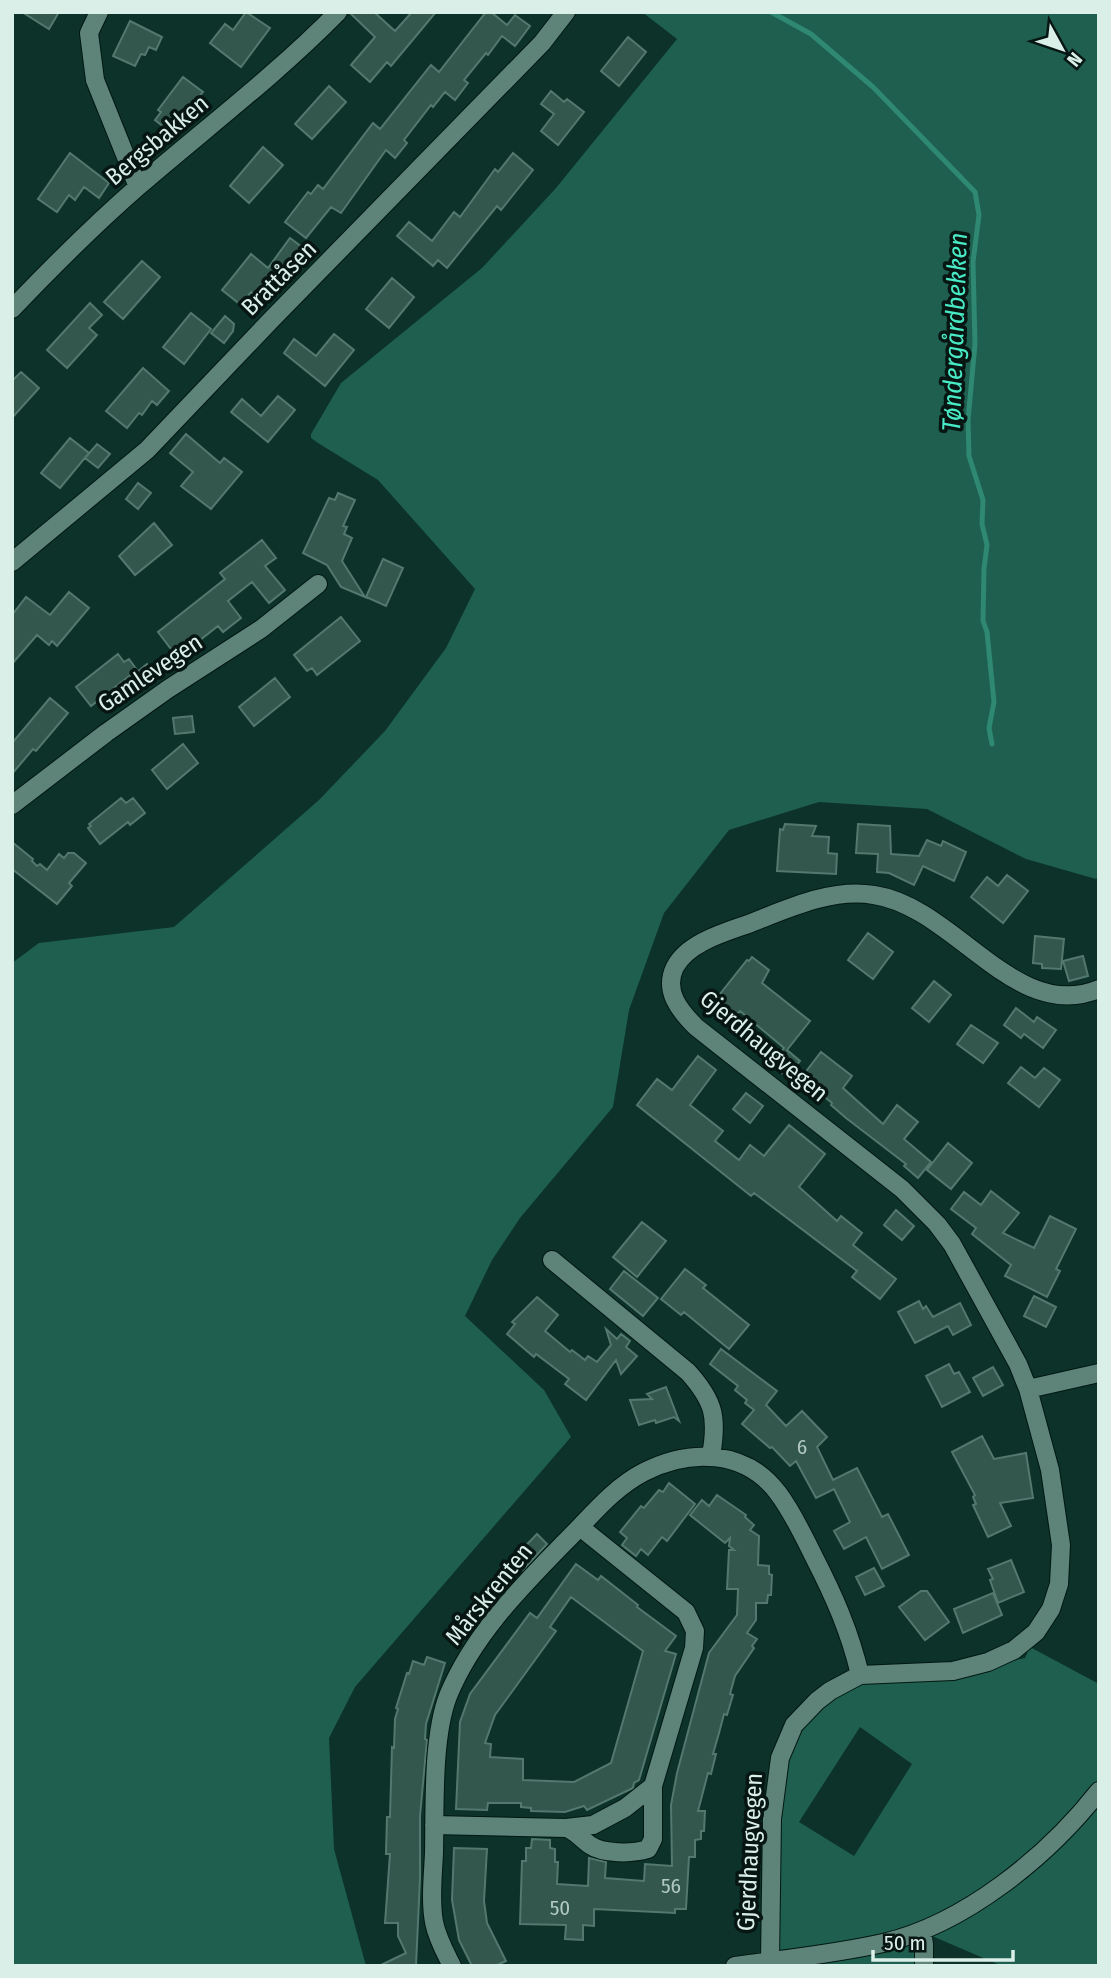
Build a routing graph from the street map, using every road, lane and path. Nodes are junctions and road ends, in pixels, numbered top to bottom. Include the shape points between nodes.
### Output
1 (99, 12) edge
2 (338, 12) edge
3 (566, 12) edge
4 (138, 187) junction
5 (12, 309) edge
6 (12, 562) edge
7 (318, 584) dead end
8 (12, 805) edge
9 (1099, 989) edge
10 (552, 1260) dead end
11 (1099, 1373) edge
12 (1028, 1389) junction
13 (711, 1456) junction
14 (580, 1527) junction
15 (860, 1675) junction
16 (653, 1786) junction
17 (1099, 1791) edge
18 (434, 1825) junction
19 (566, 1828) junction
20 (922, 1931) junction
21 (771, 1961) junction
22 (452, 1966) edge
23 (735, 1966) edge
24 (924, 1966) edge

1 - 4 street via 89,33 95,80
2 - 4 street, Bergsbakken via 298,53
3 - 6 street, Brattåsen via 542,43 147,450
4 - 5 street, Bergsbakken
7 - 8 street, Gamlevegen
9 - 12 street, Gjerdhaugvegen via 1072,996 1035,990 925,914 872,894 813,901 702,943 680,959 670,985 682,1013 696,1027 902,1189 937,1224 976,1286
10 - 13 street via 705,1391 714,1413
11 - 12 street
12 - 15 street, Gjerdhaugvegen via 1050,1470 1061,1545 1059,1584 1044,1622 1026,1642 988,1662 953,1671
13 - 14 street, Mårskrenten via 665,1462 643,1472 620,1487
13 - 15 street, Mårskrenten via 747,1467 777,1491 839,1606
14 - 16 street via 686,1612 695,1631
14 - 18 street, Mårskrenten via 528,1580 472,1648 459,1673 441,1720
15 - 21 street, Gjerdhaugvegen via 803,1713 780,1758 772,1819
16 - 19 street via 593,1825
16 - 19 street via 653,1839 648,1849 597,1849
17 - 20 street via 1012,1876
18 - 19 street
18 - 22 street, Mårskrenten via 432,1908
20 - 21 street via 885,1943
20 - 24 street
21 - 23 street

